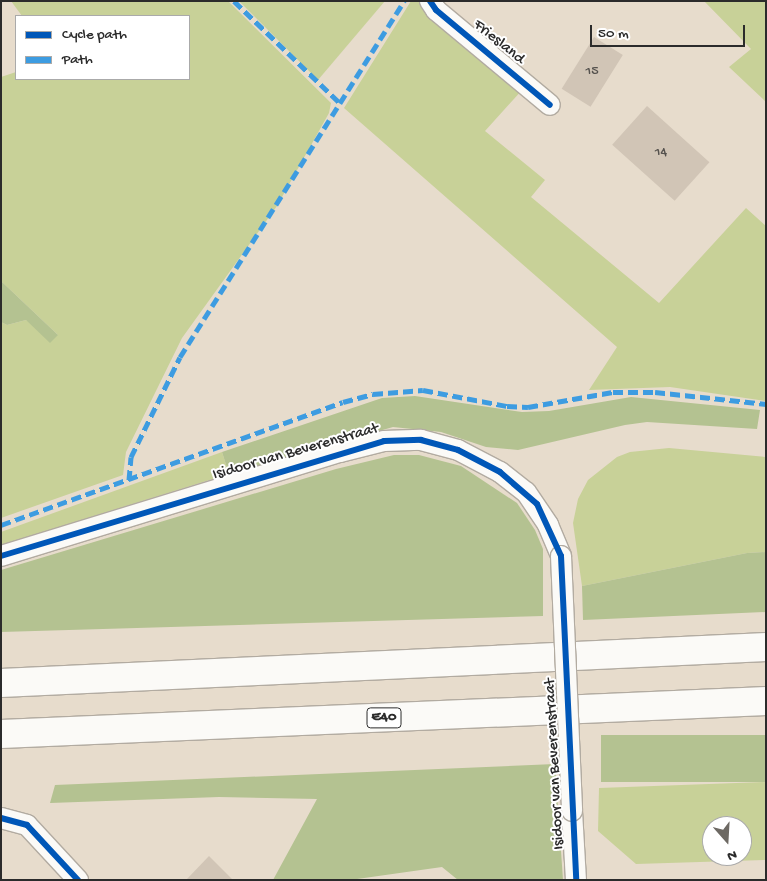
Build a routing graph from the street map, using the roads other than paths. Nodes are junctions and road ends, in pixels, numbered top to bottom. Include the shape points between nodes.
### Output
1 (430, 1) edge
2 (550, 105) dead end
3 (1, 556) edge
4 (766, 647) edge
5 (1, 677) edge
6 (76, 677) junction
7 (1, 683) edge
8 (766, 701) edge
9 (1, 734) edge
10 (1, 818) edge
11 (78, 880) edge
12 (576, 880) edge

1 - 2 street, Friesland via 436,10
3 - 12 street, Isidoor van Beverenstraat, bridge via 384,441 421,440 458,450 500,472 526,492 548,525 561,556
4 - 6 highway
5 - 6 highway
6 - 7 highway
8 - 9 highway, E40
10 - 11 street via 27,825

